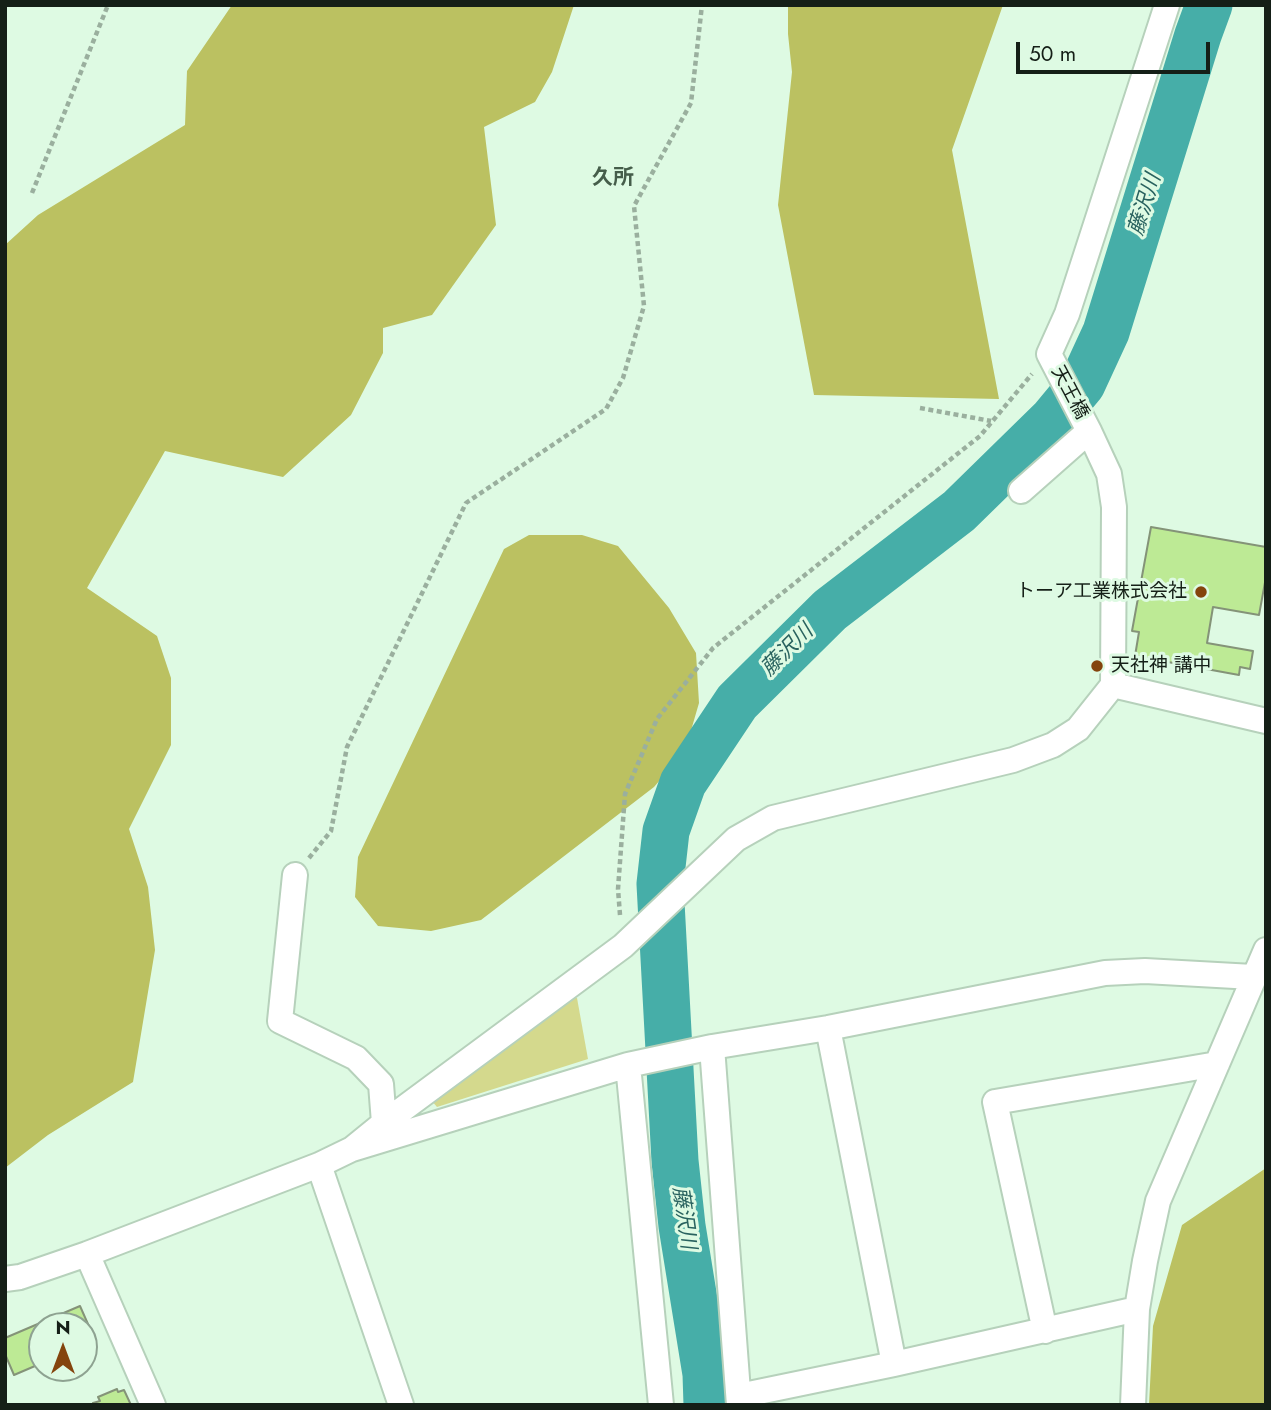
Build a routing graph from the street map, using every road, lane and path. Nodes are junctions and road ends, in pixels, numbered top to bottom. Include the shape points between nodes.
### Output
1 (108, 5) edge
2 (702, 5) edge
3 (1167, 5) edge
4 (32, 193) dead end
5 (1049, 354) junction
6 (920, 408) dead end
7 (991, 421) junction
8 (1089, 431) junction
9 (1021, 491) dead end
10 (1113, 685) junction
11 (1266, 721) edge
12 (295, 875) joint
13 (623, 946) junction
14 (1266, 950) edge
15 (1253, 977) junction
16 (828, 1028) junction
17 (705, 1049) junction
18 (1217, 1063) junction
19 (632, 1064) junction
20 (384, 1123) junction
21 (352, 1149) junction
22 (319, 1165) junction
23 (87, 1254) junction
24 (5, 1279) edge
25 (1137, 1309) junction
26 (1045, 1331) junction
27 (894, 1364) junction
28 (739, 1400) edge
29 (153, 1405) edge
30 (401, 1405) edge
31 (661, 1405) edge
32 (1133, 1405) edge

1 - 4 path
2 - 12 path via 691,103 634,206 644,306 623,377 606,409 466,503 347,747 331,831
3 - 5 street via 1067,314
5 - 7 path
5 - 8 street, 天王橋
6 - 7 path
7 - 13 path via 980,436 713,648 657,719 625,794 618,890
8 - 9 street
8 - 10 street, 天王橋 via 1109,474 1114,506
10 - 11 street
10 - 13 street via 1078,729 1052,745 1013,760 773,818 736,839
12 - 20 street via 280,1021 356,1058 381,1084
13 - 20 street
14 - 15 street
15 - 16 street via 1105,973
15 - 18 street
16 - 17 street
16 - 27 street
17 - 19 street
17 - 28 street
18 - 25 street via 1158,1201
18 - 26 street via 995,1102
19 - 21 street
19 - 31 street
20 - 21 street
21 - 22 street
22 - 23 street
22 - 30 street
23 - 24 street
23 - 29 street
25 - 26 street
25 - 32 street
26 - 27 street
27 - 28 street

